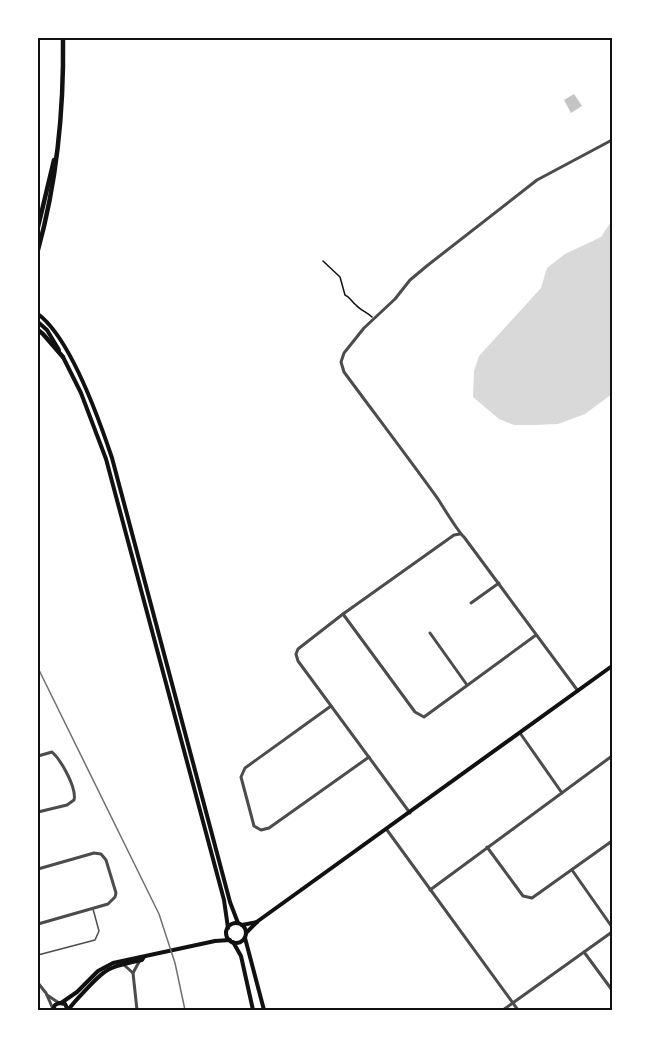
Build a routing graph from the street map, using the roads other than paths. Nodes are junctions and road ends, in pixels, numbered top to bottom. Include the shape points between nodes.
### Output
1 (63, 38) edge
2 (612, 140) edge
3 (55, 156) junction
4 (38, 227) edge
5 (38, 250) edge
6 (38, 314) edge
7 (38, 322) edge
8 (38, 330) edge
9 (63, 357) junction
10 (460, 534) junction
11 (498, 584) junction
12 (471, 603) dead end
13 (344, 614) junction
14 (430, 633) dead end
15 (536, 635) junction
16 (612, 666) edge
17 (467, 685) junction
18 (578, 691) junction
19 (331, 706) junction
20 (520, 733) junction
21 (38, 756) edge
22 (612, 756) edge
23 (369, 757) junction
24 (562, 793) junction
25 (38, 812) edge
26 (410, 813) junction
27 (387, 830) junction
28 (612, 841) edge
29 (487, 847) junction
30 (38, 868) edge
31 (572, 870) junction
32 (430, 890) junction
33 (93, 908) junction
34 (258, 921) junction
35 (38, 924) edge
36 (240, 924) junction
37 (612, 927) edge
38 (227, 931) junction
39 (612, 932) edge
40 (246, 935) junction
41 (215, 941) junction
42 (232, 941) junction
43 (584, 952) junction
44 (38, 955) edge
45 (142, 959) junction
46 (122, 964) junction
47 (133, 973) junction
48 (38, 983) edge
49 (612, 990) edge
50 (46, 993) junction
51 (60, 1003) junction
52 (513, 1004) junction
53 (53, 1010) edge
54 (68, 1010) edge
55 (137, 1011) edge
56 (253, 1011) edge
57 (264, 1011) edge
58 (503, 1011) edge
59 (518, 1011) edge

1 - 3 main road
2 - 10 street via 537,180 444,251 410,280 344,353 344,372
3 - 4 main road
3 - 5 main road via 51,195
6 - 36 main road via 58,336 102,428 227,892
7 - 9 main road
8 - 9 main road
9 - 38 main road via 106,459 224,900
10 - 11 street
10 - 13 street
11 - 12 street
11 - 15 street
13 - 17 street via 415,712 424,717
13 - 19 street via 296,654
14 - 17 street
15 - 17 street
15 - 18 street
16 - 18 main road
18 - 20 main road
19 - 23 street
19 - 23 street via 245,768 241,777 254,826 261,830 269,828
20 - 24 street
20 - 26 main road
21 - 25 street via 52,752 59,758 75,794 67,805
22 - 24 street
23 - 26 street
24 - 29 street
26 - 27 main road
27 - 32 street
27 - 34 main road
28 - 31 street
29 - 31 street via 523,896 532,898
29 - 32 street
30 - 33 street via 101,854 116,893 112,901
31 - 37 street
32 - 52 street
33 - 35 street
33 - 44 lane via 99,932 95,940
34 - 36 main road
34 - 40 main road
36 - 38 main road via 232,924
36 - 40 main road
38 - 41 main road
38 - 42 main road
39 - 43 street
40 - 42 main road via 238,943
40 - 57 main road
41 - 42 main road
41 - 45 main road
42 - 56 main road via 241,956
43 - 49 street
43 - 52 street
45 - 46 main road
45 - 47 street
45 - 51 main road via 105,966
46 - 47 street
46 - 54 main road via 97,976
47 - 55 street
48 - 50 street
50 - 51 street
50 - 53 street
51 - 53 main road
51 - 54 main road
52 - 58 street
52 - 59 street

